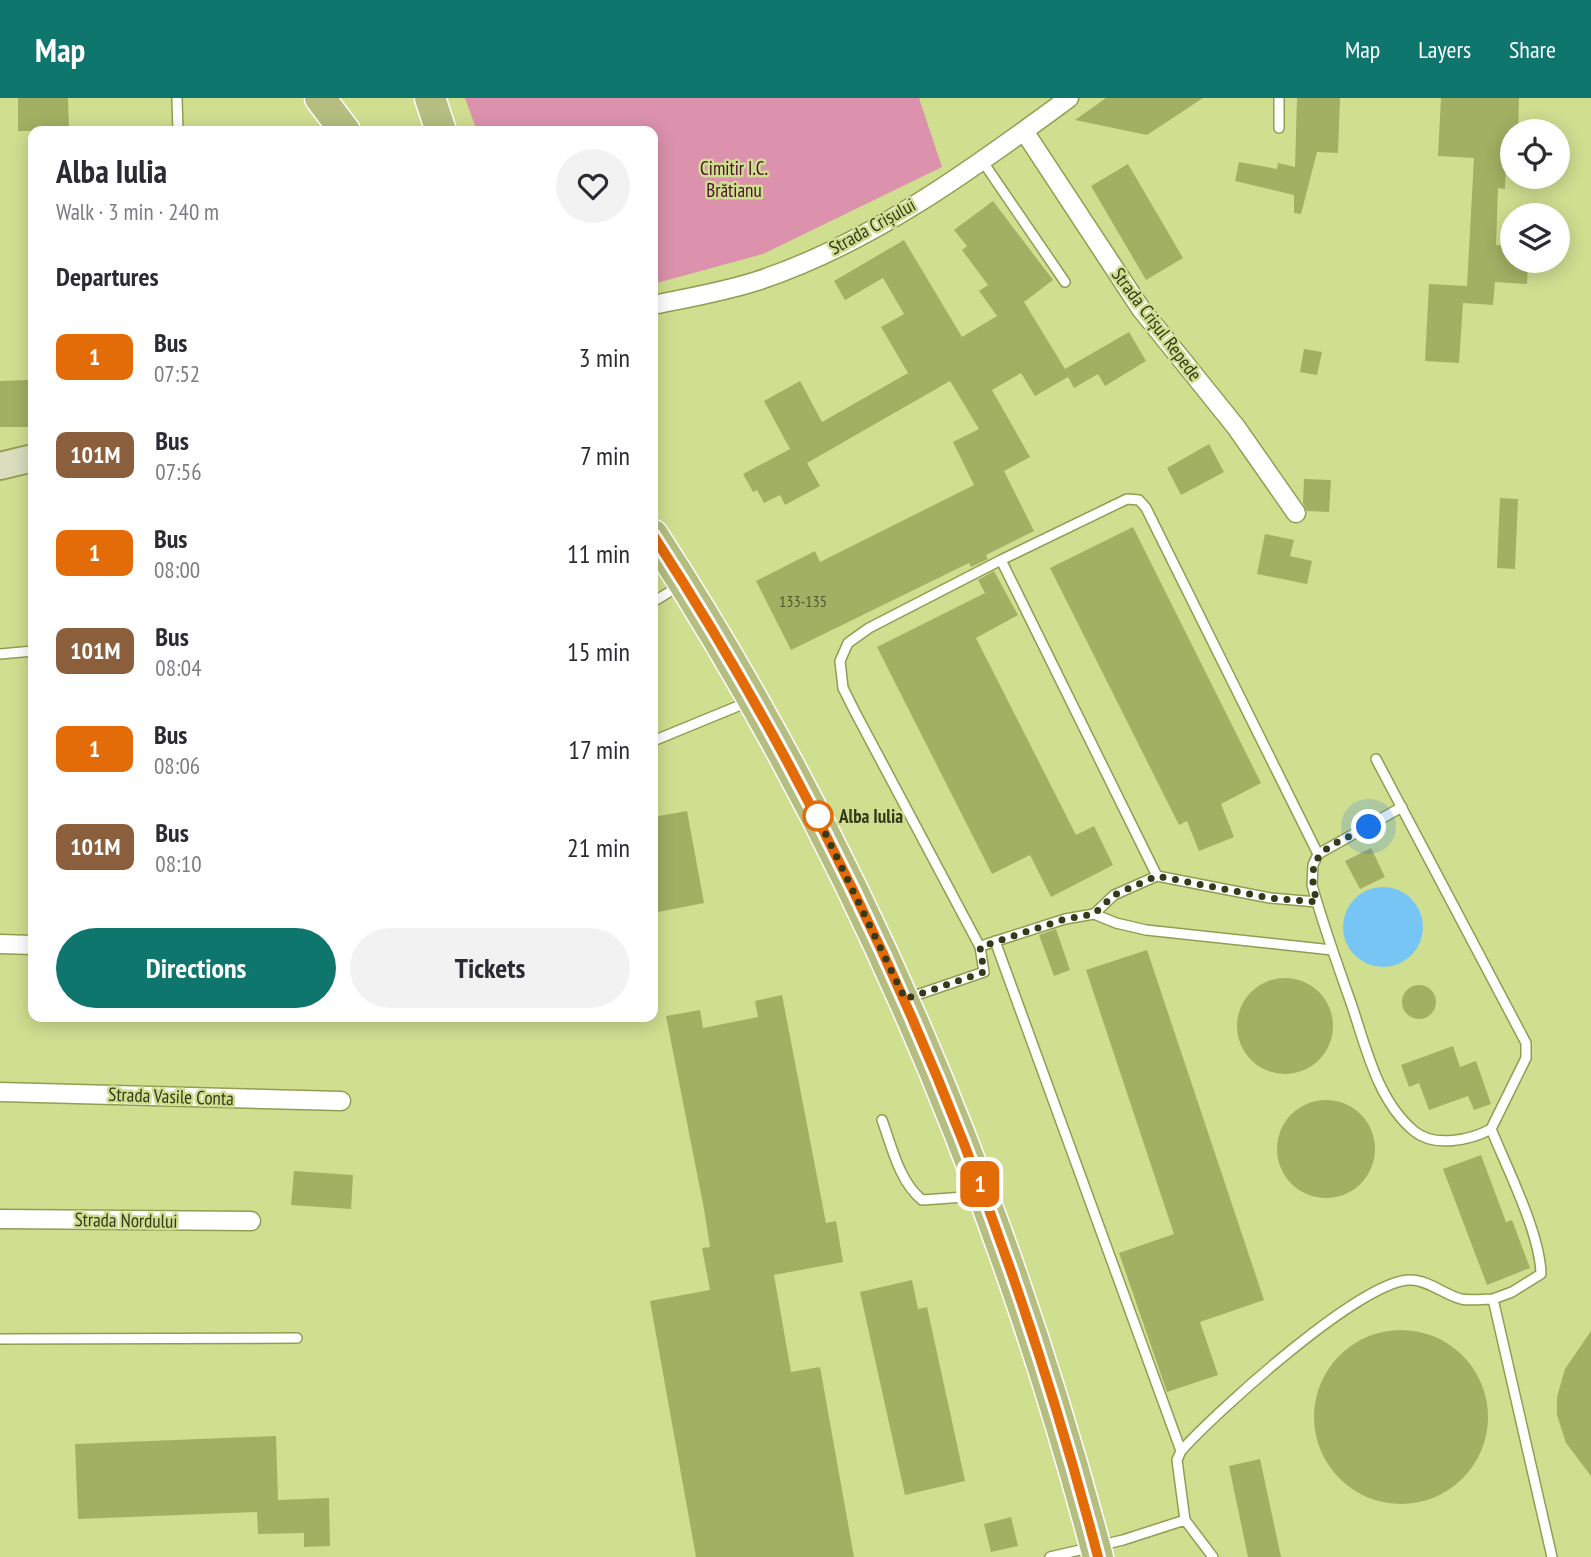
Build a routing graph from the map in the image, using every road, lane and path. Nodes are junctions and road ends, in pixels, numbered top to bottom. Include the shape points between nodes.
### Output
1 (177, 98) edge
2 (430, 98) edge
3 (1069, 98) edge
4 (1279, 98) edge
5 (178, 126) edge
6 (439, 126) edge
7 (1279, 128) dead end
8 (1024, 131) junction
9 (981, 159) junction
10 (1065, 282) dead end
11 (658, 304) edge
12 (28, 459) edge
13 (0, 466) edge
14 (1297, 513) dead end
15 (658, 544) edge
16 (1001, 559) junction
17 (683, 583) junction
18 (658, 599) edge
19 (28, 651) edge
20 (0, 653) edge
21 (753, 700) junction
22 (658, 740) edge
23 (1376, 759) dead end
24 (1402, 807) junction
25 (1318, 854) junction
26 (1157, 876) junction
27 (1317, 902) junction
28 (1094, 914) junction
29 (995, 941) junction
30 (0, 944) edge
31 (28, 945) edge
32 (980, 947) junction
33 (1332, 950) junction
34 (905, 999) junction
35 (0, 1092) edge
36 (341, 1101) dead end
37 (882, 1120) dead end
38 (1491, 1129) junction
39 (985, 1195) junction
40 (0, 1219) edge
41 (251, 1221) dead end
42 (1493, 1299) junction
43 (298, 1338) dead end
44 (0, 1339) edge
45 (1181, 1451) junction
46 (1185, 1520) junction
47 (1097, 1552) edge
48 (1050, 1557) edge
49 (1213, 1557) edge
50 (1552, 1557) edge

1 - 5 lane
2 - 6 main road
3 - 8 street, Strada Crișului
4 - 7 lane
8 - 9 street, Strada Crișului
8 - 14 street, Strada Crișul Repede via 1142,309
9 - 10 lane
9 - 11 street, Strada Crișului via 909,208 795,267 732,288
12 - 13 street
15 - 17 main road
16 - 25 lane via 1104,508 1126,499 1139,500
16 - 26 lane
16 - 32 lane via 869,628 848,643 839,661 843,688
17 - 18 lane
17 - 21 main road
19 - 20 lane
21 - 22 lane
21 - 34 main road via 835,851
23 - 24 lane
24 - 25 lane
24 - 38 lane via 1526,1043 1526,1058
25 - 27 lane via 1312,885
26 - 27 lane via 1270,898
26 - 28 lane via 1114,895
27 - 33 lane
28 - 29 lane
28 - 33 lane via 1146,930
29 - 32 lane
29 - 45 lane
30 - 31 street
32 - 34 lane via 984,972
33 - 38 lane via 1392,1108 1416,1134 1430,1138 1476,1138
34 - 39 main road
35 - 36 street, Strada Vasile Conta
37 - 39 lane via 911,1192 922,1200
38 - 42 lane via 1541,1260 1541,1274
39 - 47 main road via 1047,1373
40 - 41 street, Strada Nordului
42 - 45 lane via 1463,1299 1410,1279 1383,1288 1344,1311 1267,1371 1208,1421
42 - 50 lane
43 - 44 lane
45 - 46 lane via 1177,1460
46 - 47 lane
46 - 49 lane
47 - 48 lane

